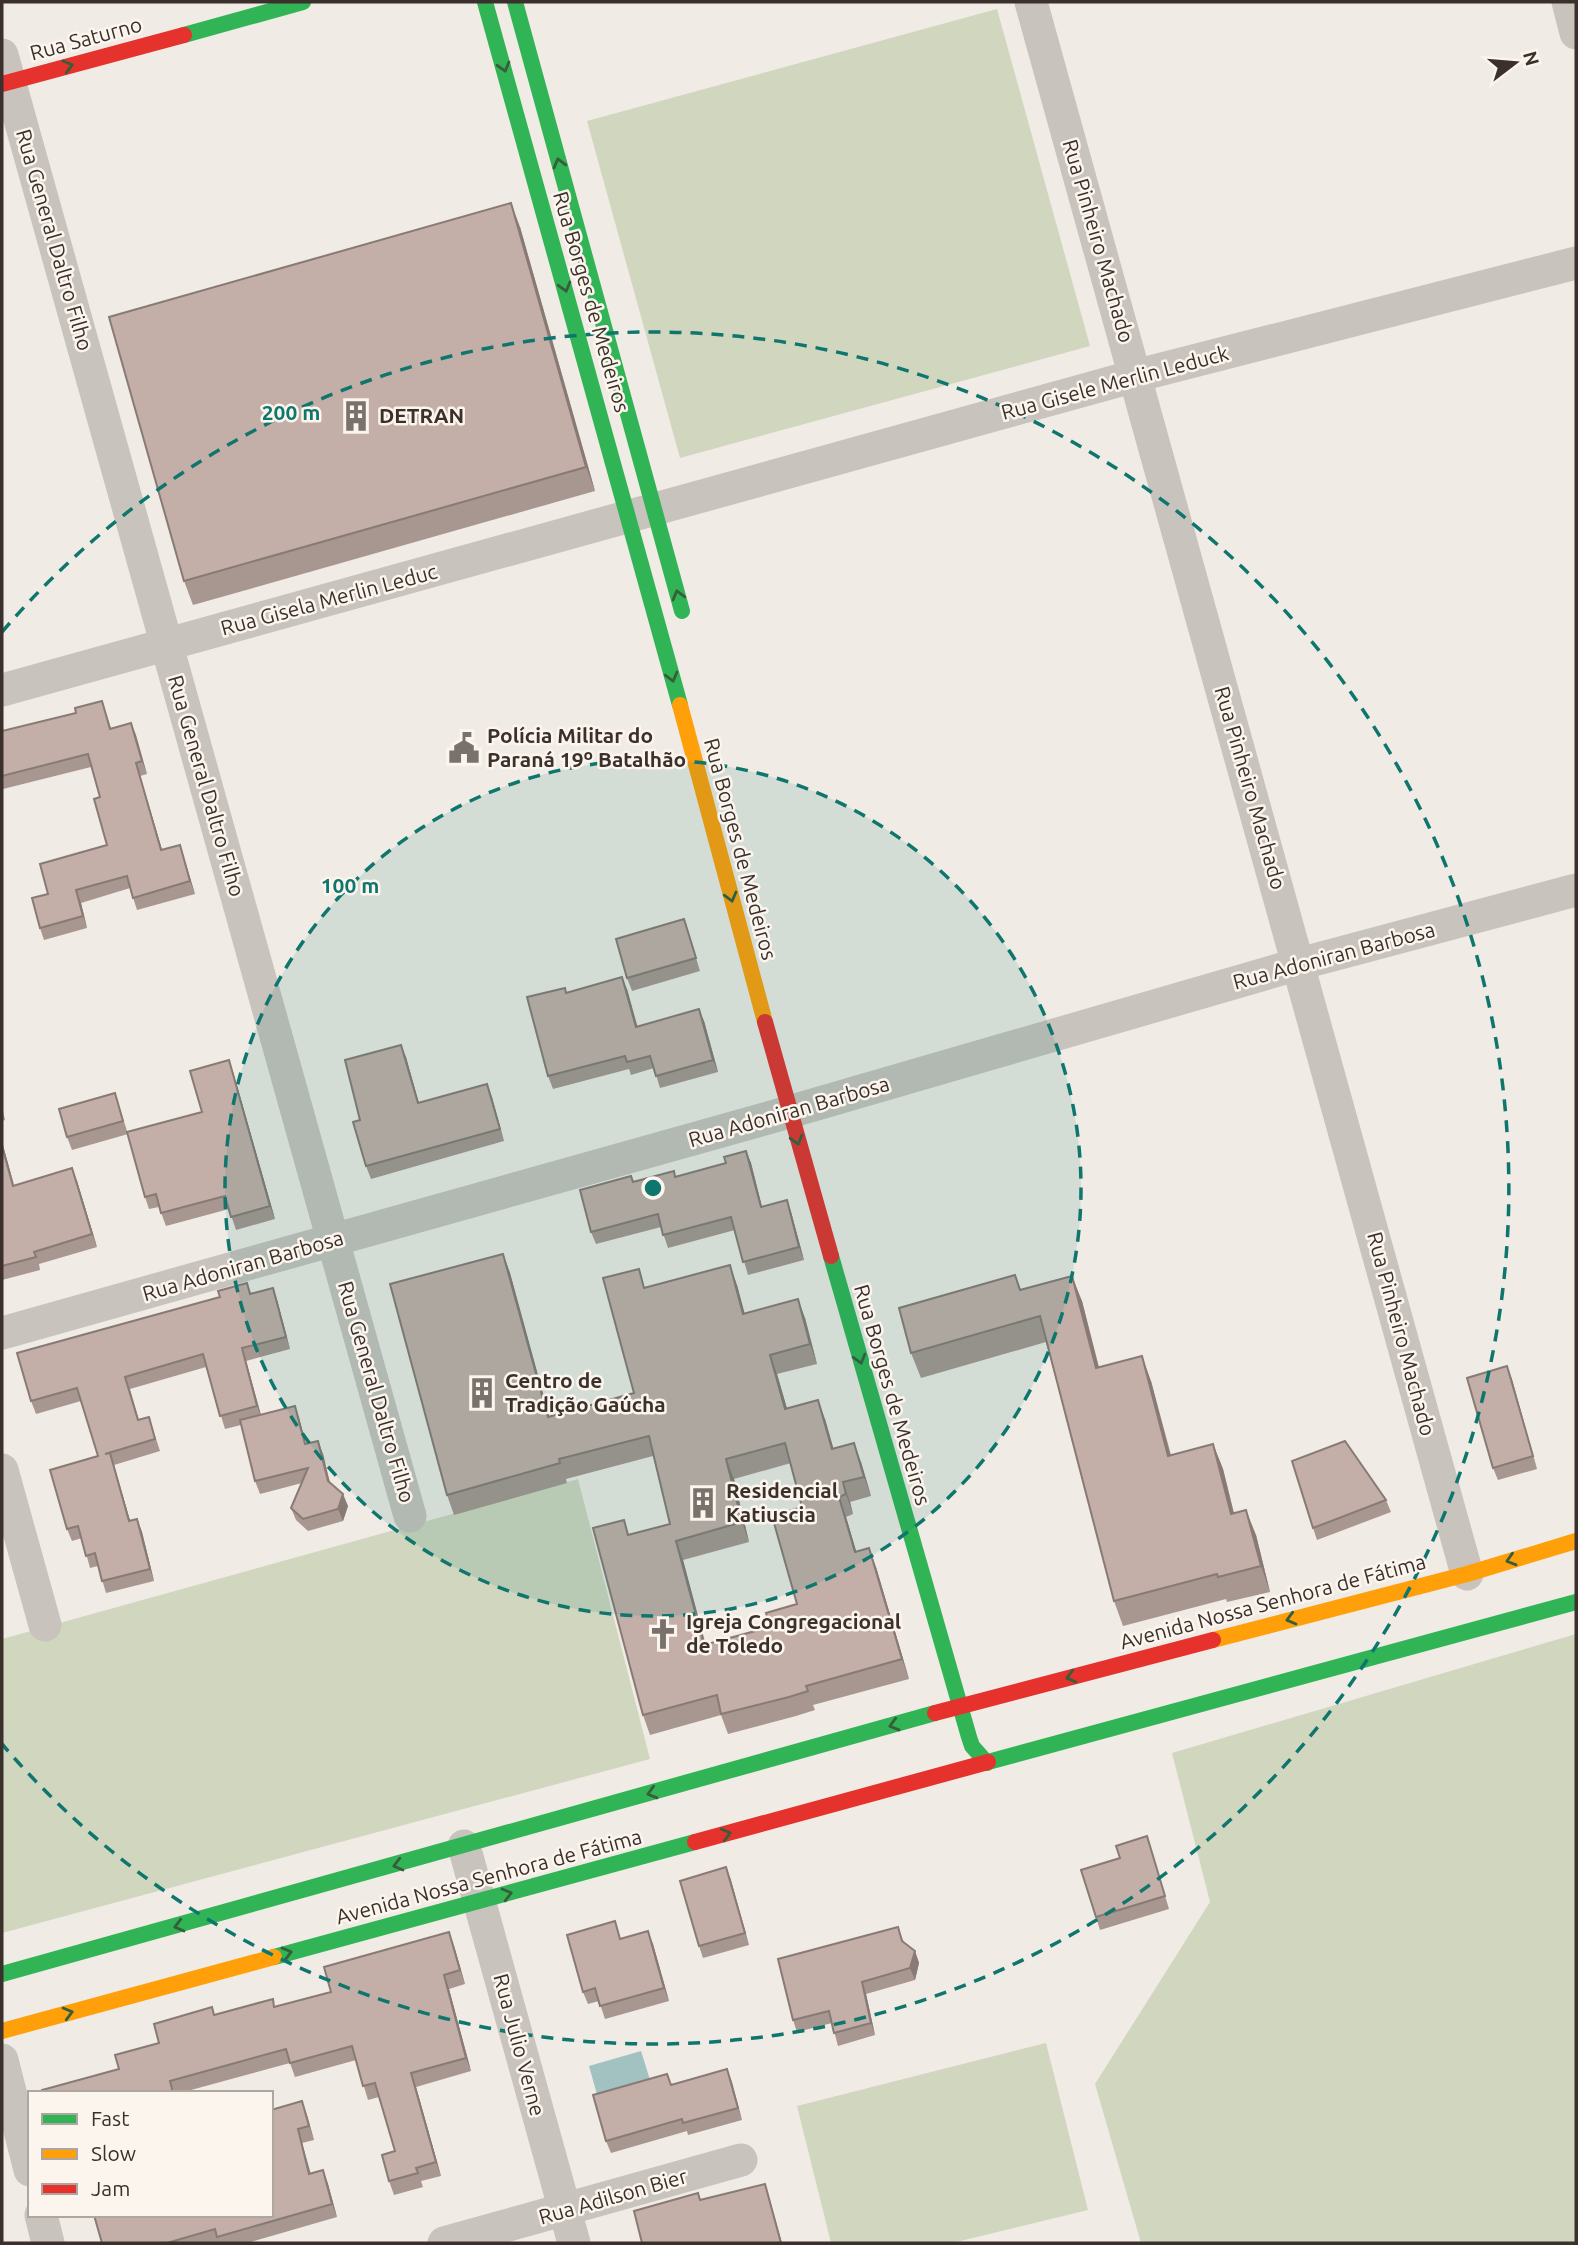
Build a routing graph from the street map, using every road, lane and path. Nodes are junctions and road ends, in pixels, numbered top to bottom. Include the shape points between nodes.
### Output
1 (303, 2) edge
2 (485, 2) edge
3 (515, 2) edge
4 (1031, 2) edge
5 (1568, 2) edge
6 (1576, 33) edge
7 (5, 65) edge
8 (1576, 263) edge
9 (1135, 376) junction
10 (642, 514) junction
11 (688, 632) dead end
12 (167, 644) junction
13 (2, 690) edge
14 (1576, 890) edge
15 (1299, 964) junction
16 (808, 1106) junction
17 (333, 1241) junction
18 (2, 1333) edge
19 (2, 1470) edge
20 (410, 1516) dead end
21 (1576, 1541) edge
22 (1467, 1574) junction
23 (1576, 1602) edge
24 (45, 1625) dead end
25 (979, 1695) junction
26 (960, 1706) junction
27 (985, 1721) dead end
28 (992, 1744) dead end
29 (988, 1763) junction
30 (464, 1846) junction
31 (480, 1901) junction
32 (2, 1975) edge
33 (2, 2031) edge
34 (2, 2060) edge
35 (741, 2160) dead end
36 (28, 2162) edge
37 (565, 2210) junction
38 (42, 2217) edge
39 (48, 2243) edge
40 (444, 2243) edge
41 (574, 2243) edge

7 -> 1 street, Rua Saturno
2 -> 10 street, Rua Borges de Medeiros
10 -> 3 street, Rua Borges de Medeiros
4 - 9 street, Rua Pinheiro Machado
5 - 6 street
7 - 12 street, Rua General Daltro Filho
8 - 9 street, Rua Gisele Merlin Leduck
9 - 10 street, Rua Gisele Merlin Leduck
9 - 15 street, Rua Pinheiro Machado
11 -> 10 street, Rua Borges de Medeiros
10 - 12 street, Rua Gisela Merlin Leduc
10 -> 16 street, Rua Borges de Medeiros
12 - 13 street, Rua Gisela Merlin Leduc
12 - 17 street, Rua General Daltro Filho
14 - 15 street, Rua Adoniran Barbosa
15 - 16 street, Rua Adoniran Barbosa
15 - 22 street, Rua Pinheiro Machado
16 - 17 street, Rua Adoniran Barbosa
16 -> 26 street, Rua Borges de Medeiros
17 - 18 street, Rua Adoniran Barbosa
17 - 20 street, Rua General Daltro Filho
19 - 24 street
21 -> 22 street, Avenida Nossa Senhora de Fátima
22 -> 25 street, Avenida Nossa Senhora de Fátima
23 - 29 street, Avenida Nossa Senhora de Fátima
25 - 26 street, Avenida Nossa Senhora de Fátima
25 - 27 street
26 - 29 street via 972,1746
26 -> 30 street, Avenida Nossa Senhora de Fátima
28 - 29 street
31 -> 29 street, Avenida Nossa Senhora de Fátima
30 - 31 street, Rua Julio Verne
30 -> 32 street, Avenida Nossa Senhora de Fátima
33 -> 31 street, Avenida Nossa Senhora de Fátima
31 - 37 street, Rua Julio Verne
34 - 36 street
35 - 37 street, Rua Adilson Bier
37 - 40 street, Rua Adilson Bier
37 - 41 street, Rua Julio Verne
38 - 39 street

